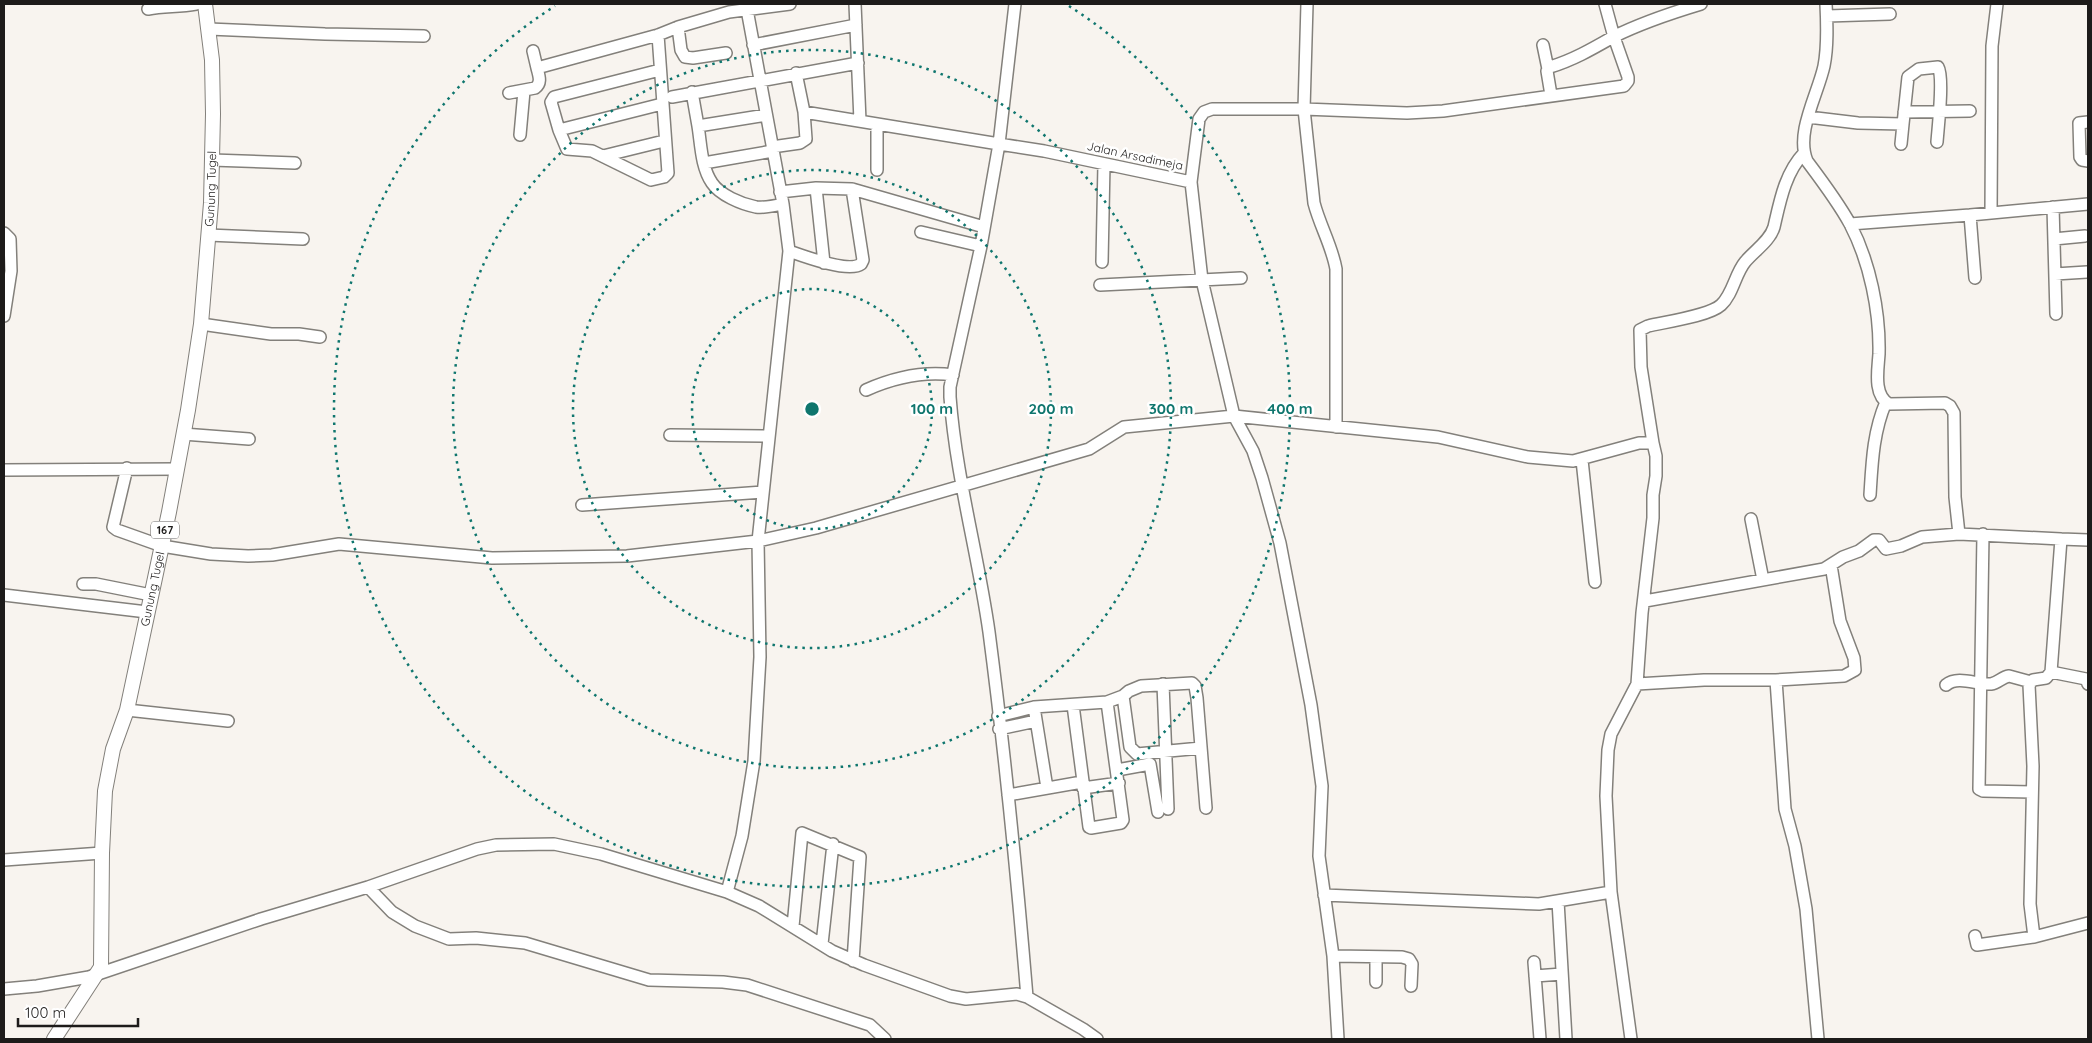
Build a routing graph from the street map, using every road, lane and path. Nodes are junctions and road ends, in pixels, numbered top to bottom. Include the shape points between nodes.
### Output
1 (196, 4) edge
2 (205, 4) edge
3 (790, 4) edge
4 (855, 4) edge
5 (1015, 4) edge
6 (1307, 4) edge
7 (1605, 4) edge
8 (1701, 4) edge
9 (1826, 4) edge
10 (1997, 4) edge
11 (747, 6) edge
12 (148, 9) dead end
13 (1890, 14) dead end
14 (1827, 16) junction
15 (856, 26) junction
16 (678, 27) junction
17 (209, 29) junction
18 (658, 35) junction
19 (424, 36) dead end
20 (1614, 37) junction
21 (753, 45) junction
22 (1543, 45) dead end
23 (533, 50) dead end
24 (726, 53) dead end
25 (858, 63) junction
26 (537, 68) junction
27 (1548, 69) junction
28 (660, 70) junction
29 (796, 74) junction
30 (760, 80) junction
31 (524, 91) junction
32 (692, 92) junction
33 (509, 93) dead end
34 (1551, 96) junction
35 (667, 100) junction
36 (1304, 108) junction
37 (1939, 111) junction
38 (1970, 111) dead end
39 (804, 112) junction
40 (1904, 112) junction
41 (766, 114) junction
42 (1808, 118) junction
43 (860, 121) junction
44 (2088, 122) edge
45 (1903, 124) junction
46 (878, 125) junction
47 (698, 126) junction
48 (559, 130) junction
49 (520, 135) dead end
50 (664, 141) junction
51 (1937, 142) dead end
52 (998, 144) junction
53 (1901, 144) dead end
54 (773, 149) junction
55 (1804, 153) junction
56 (603, 156) junction
57 (212, 160) junction
58 (2088, 161) edge
59 (295, 163) dead end
60 (704, 163) junction
61 (1104, 164) junction
62 (877, 170) dead end
63 (1191, 182) junction
64 (816, 188) junction
65 (852, 189) junction
66 (780, 192) junction
67 (783, 204) junction
68 (2088, 204) edge
69 (2053, 207) junction
70 (1991, 213) junction
71 (1970, 215) junction
72 (1850, 224) junction
73 (984, 228) junction
74 (921, 232) dead end
75 (4, 233) edge
76 (208, 235) junction
77 (2085, 236) dead end
78 (304, 239) dead end
79 (2054, 239) junction
80 (981, 246) junction
81 (789, 251) junction
82 (1102, 262) dead end
83 (824, 263) junction
84 (7, 271) edge
85 (2087, 272) dead end
86 (2055, 274) junction
87 (1240, 278) dead end
88 (1975, 278) dead end
89 (1202, 280) junction
90 (1100, 284) dead end
91 (5, 309) edge
92 (2056, 314) dead end
93 (201, 324) junction
94 (320, 337) dead end
95 (953, 375) junction
96 (866, 390) dead end
97 (1886, 402) junction
98 (1234, 416) junction
99 (1336, 427) junction
100 (183, 434) junction
101 (670, 435) dead end
102 (769, 436) junction
103 (249, 439) dead end
104 (1653, 443) junction
105 (1582, 460) junction
106 (127, 468) junction
107 (177, 469) junction
108 (4, 470) edge
109 (962, 485) junction
110 (763, 492) junction
111 (1870, 495) dead end
112 (582, 505) dead end
113 (1751, 519) dead end
114 (1959, 534) junction
115 (1983, 534) junction
116 (2061, 540) junction
117 (2088, 540) edge
118 (758, 541) junction
119 (162, 546) junction
120 (1836, 561) junction
121 (1763, 580) junction
122 (1595, 582) dead end
123 (83, 584) dead end
124 (4, 595) edge
125 (151, 595) junction
126 (1645, 601) junction
127 (148, 612) junction
128 (2051, 672) junction
129 (1776, 680) junction
130 (2031, 682) junction
131 (1163, 684) junction
132 (1637, 684) junction
133 (1946, 684) dead end
134 (1981, 684) junction
135 (2088, 684) edge
136 (1123, 696) junction
137 (1107, 702) junction
138 (1073, 704) junction
139 (1034, 707) junction
140 (127, 710) junction
141 (998, 716) junction
142 (228, 721) dead end
143 (1036, 721) junction
144 (1000, 729) junction
145 (1201, 748) junction
146 (1166, 751) junction
147 (1117, 770) junction
148 (1119, 783) junction
149 (1083, 785) junction
150 (1046, 788) junction
151 (2032, 792) junction
152 (1008, 794) junction
153 (1206, 808) dead end
154 (833, 844) junction
155 (102, 853) junction
156 (4, 860) edge
157 (368, 887) junction
158 (727, 892) junction
159 (1610, 892) junction
160 (1324, 895) junction
161 (1558, 901) junction
162 (2088, 923) edge
163 (793, 926) junction
164 (1976, 936) dead end
165 (2034, 936) junction
166 (822, 944) junction
167 (1333, 956) junction
168 (1376, 957) junction
169 (853, 961) junction
170 (1534, 962) dead end
171 (98, 974) junction
172 (1562, 974) junction
173 (1535, 976) junction
174 (1376, 982) dead end
175 (1411, 986) dead end
176 (4, 989) edge
177 (1027, 997) junction
178 (54, 1039) edge
179 (885, 1039) edge
180 (1097, 1039) edge
181 (1338, 1039) edge
182 (1540, 1039) edge
183 (1566, 1039) edge
184 (1631, 1039) edge
185 (1818, 1039) edge

1 - 12 street
2 - 17 main road, Gunung Tugel / 167
3 - 11 street
4 - 15 street
5 - 52 street
6 - 36 street
7 - 20 street
8 - 20 street
9 - 14 street
10 - 70 street via 1992,46
11 - 16 street
11 - 21 street
13 - 14 street
14 - 42 street via 1824,68
15 - 21 street
15 - 25 street
16 - 18 street
16 - 24 street via 681,50 686,57
17 - 19 street
17 - 57 main road, Gunung Tugel / 167
18 - 26 street
18 - 28 street
20 - 27 street
20 - 34 street via 1628,77 1626,84
21 - 30 street
22 - 27 street
23 - 26 street
25 - 29 street
25 - 43 street
26 - 31 street via 540,82
27 - 34 street
28 - 35 street
28 - 48 street via 554,96 551,102
29 - 30 street
29 - 39 street
30 - 32 street
30 - 41 street
31 - 33 street
31 - 49 street
32 - 35 street
32 - 47 street
34 - 36 street via 1407,113
35 - 48 street
35 - 50 street
36 - 63 street, Jalan Arsadimeja via 1212,109 1204,112 1199,119
36 - 99 street via 1314,203 1333,252 1336,269
37 - 38 street
37 - 40 street
37 - 40 street via 1940,70 1937,67 1919,69 1908,77
37 - 51 street
39 - 43 street, Jalan Arsadimeja
39 - 54 street via 806,139
40 - 45 street
41 - 47 street
41 - 54 street
42 - 45 street
42 - 55 street
43 - 46 street, Jalan Arsadimeja
44 - 58 street via 2078,128 2080,156
45 - 53 street
46 - 52 street, Jalan Arsadimeja
46 - 62 street
47 - 60 street
48 - 56 street via 567,149 592,151
50 - 56 street
50 - 56 street via 668,173 657,180 646,178
52 - 61 street, Jalan Arsadimeja
52 - 73 street
54 - 60 street
54 - 66 street
55 - 72 street
55 - 104 street via 1787,179 1773,229 1740,269 1721,305 1640,330 1641,368
57 - 59 street
57 - 76 main road, Gunung Tugel / 167
60 - 67 street via 718,190 739,201 756,207
61 - 63 street, Jalan Arsadimeja
61 - 82 street
63 - 89 street
64 - 65 street
64 - 66 street
64 - 83 street
65 - 73 street
65 - 83 street via 863,260 854,267
66 - 67 street
67 - 81 street
68 - 69 street
69 - 70 street
69 - 79 street
70 - 71 street
71 - 72 street
71 - 88 street
72 - 97 street via 1869,274 1879,341 1878,384
73 - 80 street
74 - 80 street
75 - 84 street via 10,239
76 - 78 street
76 - 93 main road, Gunung Tugel / 167
77 - 79 street
79 - 86 street
80 - 95 street
81 - 83 street
81 - 102 street
84 - 91 street
85 - 86 street
86 - 92 street
87 - 89 street
89 - 90 street
89 - 98 street
93 - 94 street
93 - 100 main road, Gunung Tugel / 167
95 - 96 street via 934,373 906,377
95 - 109 street via 950,397
97 - 111 street via 1873,447
97 - 114 street via 1945,403 1952,409
98 - 99 street
98 - 109 street via 1124,427 1089,449
98 - 160 street via 1253,451 1262,478 1296,618 1322,786 1319,856
99 - 105 street via 1438,437 1528,457
100 - 103 street
100 - 107 main road, Gunung Tugel / 167
101 - 102 street
102 - 110 street
104 - 105 street via 1639,442
104 - 126 street via 1656,476
105 - 122 street
106 - 107 street
106 - 108 street
106 - 119 street via 113,527
107 - 119 main road, Gunung Tugel / 167
109 - 118 street via 816,528
109 - 141 street via 989,632
110 - 112 street
110 - 118 street
113 - 121 street
114 - 115 street
114 - 120 street via 1922,537 1886,548 1879,540 1874,540
115 - 116 street
115 - 134 street
116 - 117 street
116 - 128 street
118 - 119 street via 628,556 521,558 339,544 248,556
118 - 158 street via 760,657 754,761 742,836
119 - 125 main road, Gunung Tugel / 167
120 - 121 street via 1824,569
120 - 129 street via 1842,630 1854,658 1855,670 1844,676
121 - 126 street
123 - 125 street
124 - 127 street
125 - 127 main road, Gunung Tugel / 167
126 - 132 street
127 - 140 main road, Gunung Tugel / 167
128 - 130 street via 2046,678
128 - 135 street via 2086,679
129 - 132 street
129 - 185 street via 1785,809 1802,880
130 - 134 street via 2009,676 1994,684
130 - 151 street
131 - 136 street via 1135,688
131 - 145 street via 1194,684
131 - 146 street
132 - 159 street via 1611,734 1608,750 1606,796
133 - 134 street via 1959,680
134 - 151 street via 1979,790
136 - 137 street
136 - 146 street via 1131,750 1137,754
137 - 138 street
137 - 147 street
138 - 139 street
138 - 149 street
139 - 141 street
139 - 143 street
140 - 142 street
140 - 155 main road, Gunung Tugel / 167 via 105,791
141 - 144 street
143 - 144 street
143 - 150 street
144 - 152 street
145 - 146 street
145 - 153 street
146 - 147 street via 1163,810 1150,764
147 - 148 street
148 - 149 street
148 - 149 street via 1122,823 1091,828
149 - 150 street
150 - 152 street
151 - 165 street via 2030,904
152 - 177 street
154 - 163 street via 802,833
154 - 166 street
154 - 169 street via 860,857
155 - 156 street
155 - 171 main road, Gunung Tugel / 167 via 103,958
157 - 158 street via 477,849 496,845 554,844 601,854
157 - 171 street
157 - 179 street via 392,912 415,926 449,939 525,943 649,980 747,985 870,1025
158 - 163 street via 760,906
159 - 161 street
159 - 184 street
160 - 161 street via 1539,904
160 - 167 street
161 - 172 street
162 - 165 street
163 - 166 street
164 - 165 street via 1977,946
166 - 169 street
167 - 168 street
167 - 181 street
168 - 174 street
168 - 175 street via 1409,959 1412,964
169 - 177 street via 950,996 966,999 1017,994
170 - 173 street
171 - 176 street
171 - 178 main road, Gunung Tugel / 167
172 - 173 street
172 - 183 street
173 - 182 street
177 - 180 street

